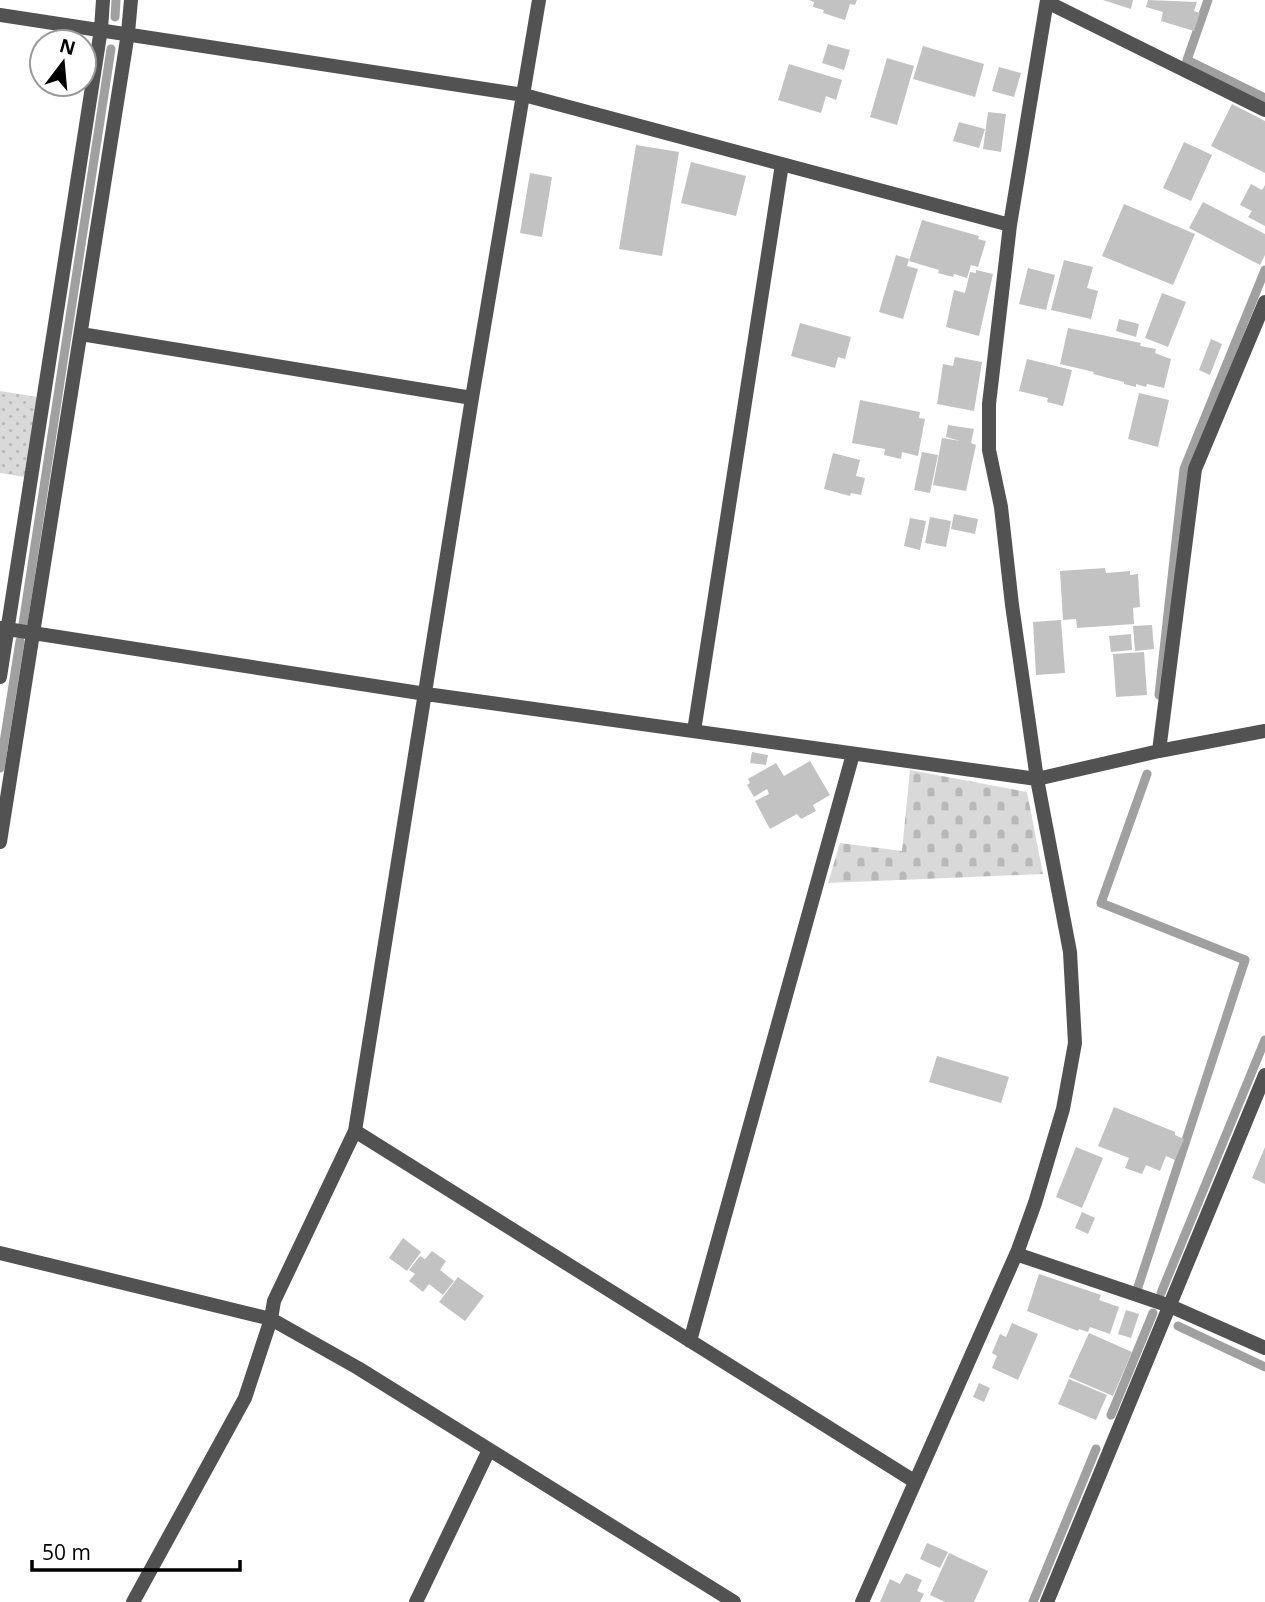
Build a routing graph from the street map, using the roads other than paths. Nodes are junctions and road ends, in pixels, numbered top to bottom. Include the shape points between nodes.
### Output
1 (103, 0) edge
2 (131, 0) edge
3 (539, 0) edge
4 (1047, 1) edge
5 (0, 15) edge
6 (101, 29) junction
7 (128, 33) junction
8 (524, 94) junction
9 (1265, 110) edge
10 (782, 164) junction
11 (1010, 225) junction
12 (1265, 302) edge
13 (81, 334) junction
14 (472, 398) junction
15 (4, 629) edge
16 (34, 633) junction
17 (0, 677) edge
18 (426, 694) junction
19 (694, 731) junction
20 (1265, 731) edge
21 (1159, 751) junction
22 (853, 754) junction
23 (1037, 779) junction
24 (0, 842) edge
25 (1265, 1075) edge
26 (355, 1131) junction
27 (0, 1252) edge
28 (1016, 1254) junction
29 (1170, 1306) junction
30 (271, 1319) junction
31 (690, 1341) junction
32 (1265, 1348) edge
33 (489, 1450) junction
34 (914, 1481) junction
35 (712, 1596) edge
36 (133, 1602) edge
37 (416, 1602) edge
38 (734, 1602) edge
39 (862, 1602) edge
40 (1047, 1602) edge

1 - 6 street
2 - 7 street
3 - 8 street
4 - 9 street
4 - 11 street
5 - 6 street
6 - 7 street
6 - 15 street
7 - 8 street
7 - 13 street
8 - 10 street
8 - 14 street
10 - 11 street
10 - 19 street
11 - 23 street via 989,404 989,450 1001,507
12 - 21 street via 1195,469
13 - 14 street
13 - 16 street
14 - 18 street
15 - 16 street
15 - 17 street
16 - 18 street
16 - 24 street
18 - 19 street
18 - 26 street
19 - 22 street
20 - 21 street
21 - 23 street
22 - 23 street
22 - 31 street
23 - 28 street via 1070,952 1075,1043 1063,1109
25 - 29 street
26 - 30 street via 274,1301
26 - 31 street
27 - 30 street
28 - 29 street
28 - 34 street
29 - 32 street
29 - 40 street
30 - 33 street via 358,1367
30 - 36 street via 245,1398
31 - 34 street
33 - 35 street
33 - 37 street
34 - 39 street
35 - 38 street

